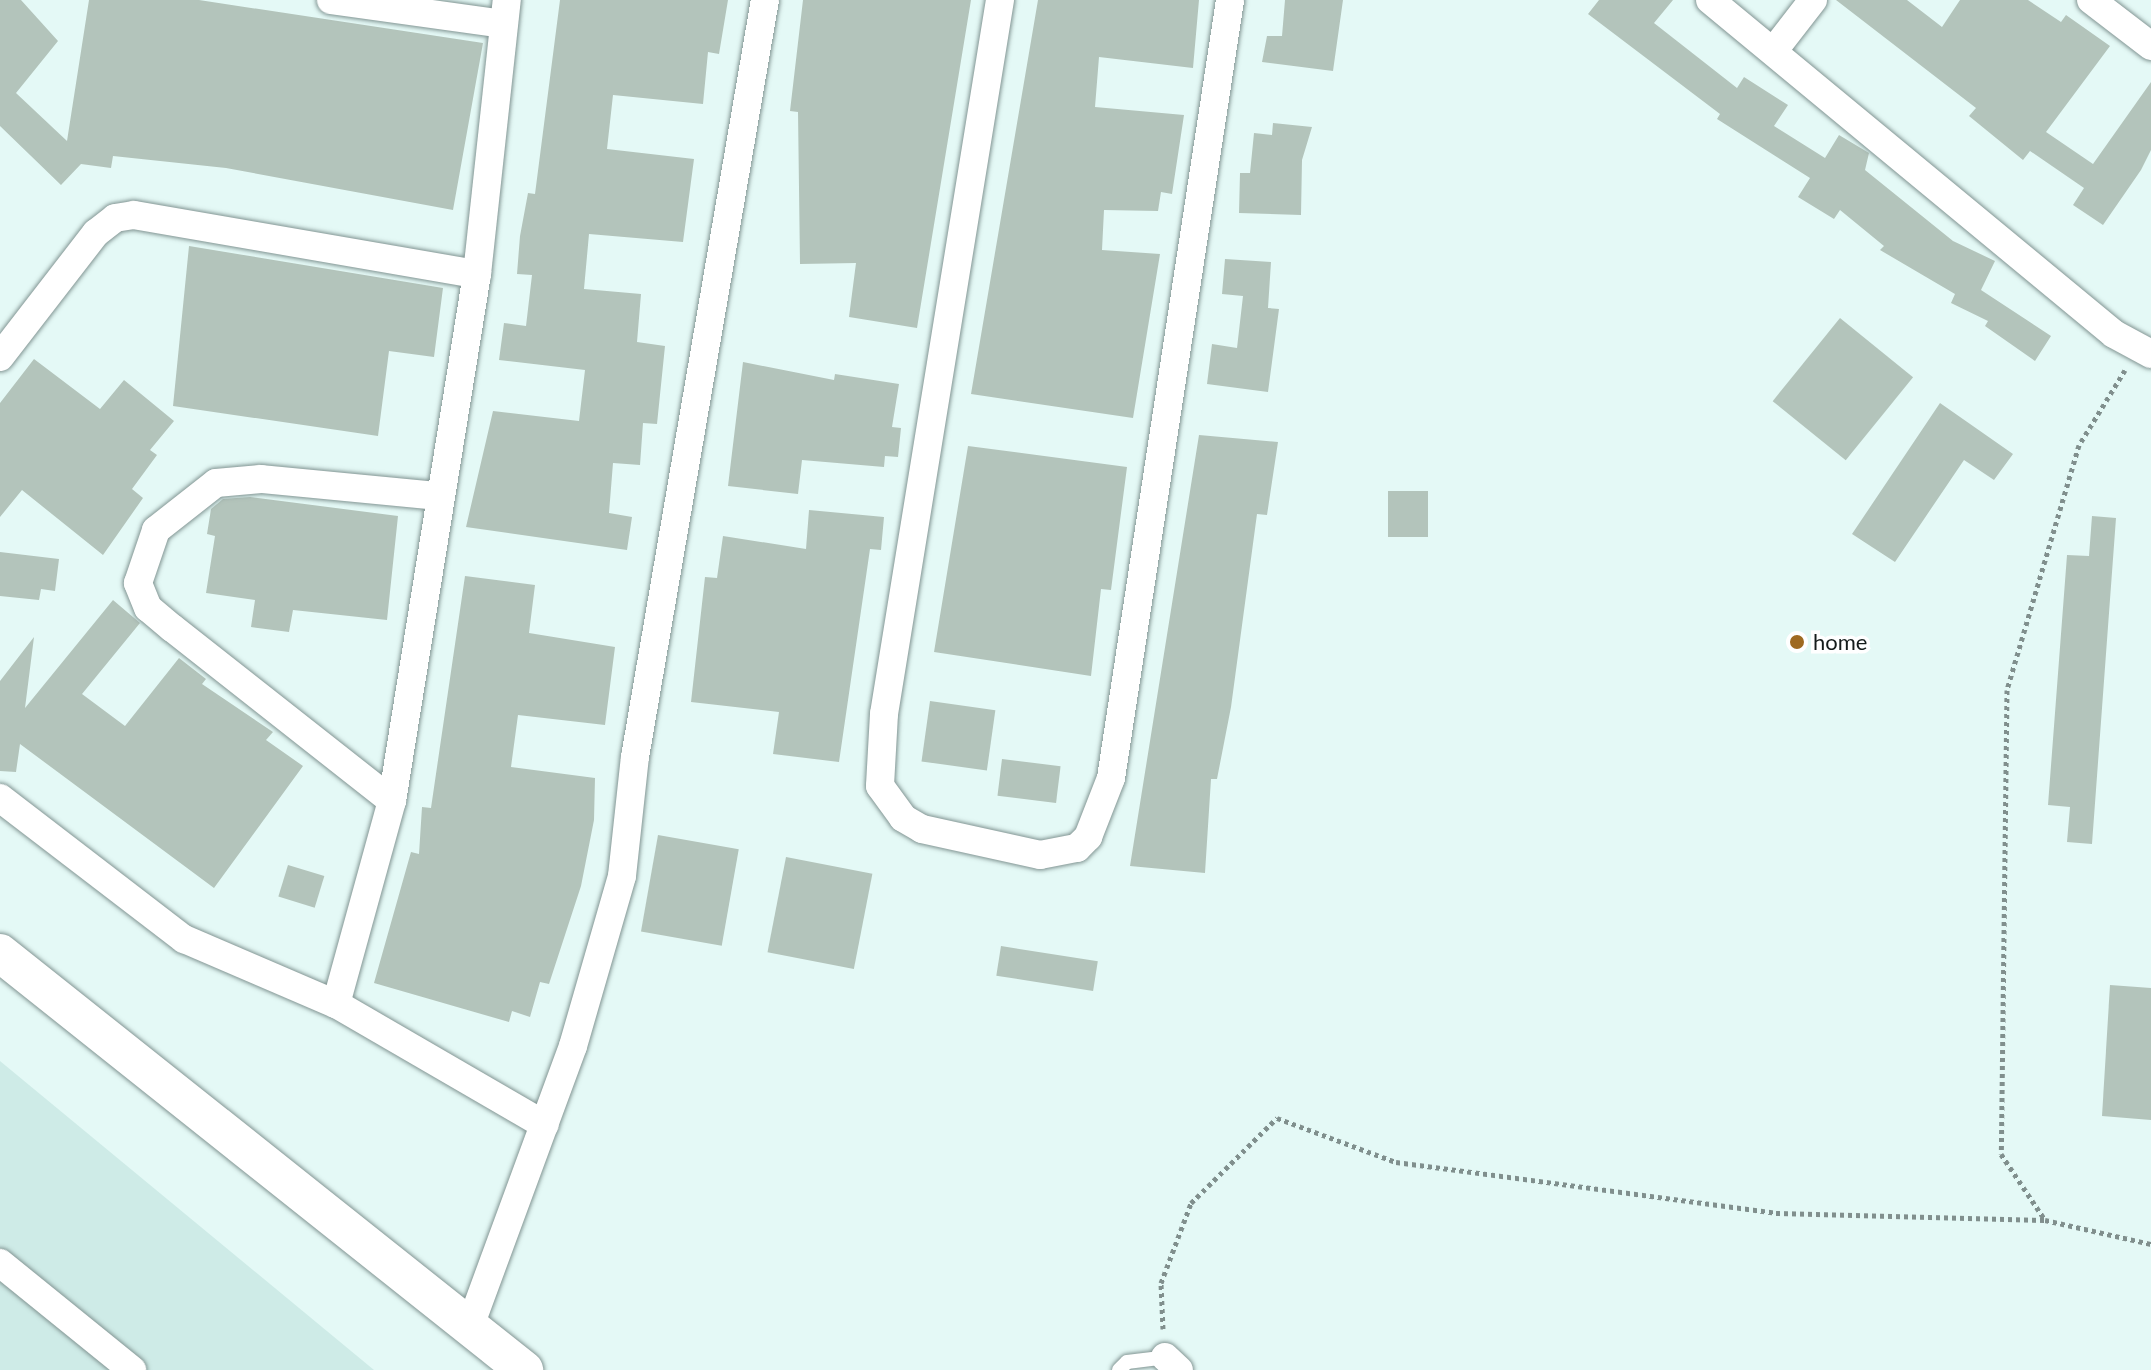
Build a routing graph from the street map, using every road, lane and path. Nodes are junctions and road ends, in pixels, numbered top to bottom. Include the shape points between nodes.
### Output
1 (331, 0) edge
2 (765, 0) edge
3 (1000, 0) edge
4 (1230, 0) edge
5 (1710, 0) edge
6 (1813, 0) edge
7 (2091, 0) edge
8 (505, 12) edge
9 (2151, 46) edge
10 (1775, 49) junction
11 (477, 274) junction
12 (2145, 351) edge
13 (0, 357) edge
14 (438, 496) junction
15 (0, 798) edge
16 (392, 801) junction
17 (0, 953) edge
18 (336, 1004) junction
19 (545, 1125) junction
20 (2045, 1220) junction
21 (2151, 1244) edge
22 (0, 1263) edge
23 (470, 1326) junction
24 (1172, 1363) edge
25 (132, 1370) edge
26 (524, 1370) edge
27 (1119, 1370) edge

1 - 8 street
2 - 19 street via 635,757 622,876
3 - 4 street via 884,714 880,786 903,818 922,829 1040,855 1077,848 1088,837 1111,778
5 - 10 street
6 - 10 street
7 - 9 street
8 - 11 street
10 - 12 street via 2114,334
11 - 13 street via 134,215 115,218 96,233
11 - 14 street
12 - 20 path via 2079,445 2007,690 2001,1154
14 - 16 street
14 - 16 street via 261,479 216,483 156,530 138,583 148,608
15 - 18 street via 184,939
16 - 18 street
17 - 23 main road
18 - 19 street
19 - 23 street
20 - 21 path
20 - 24 path via 1761,1211 1396,1162 1277,1118 1191,1203 1161,1283
22 - 25 street
23 - 26 main road
24 - 27 lane via 1127,1362

